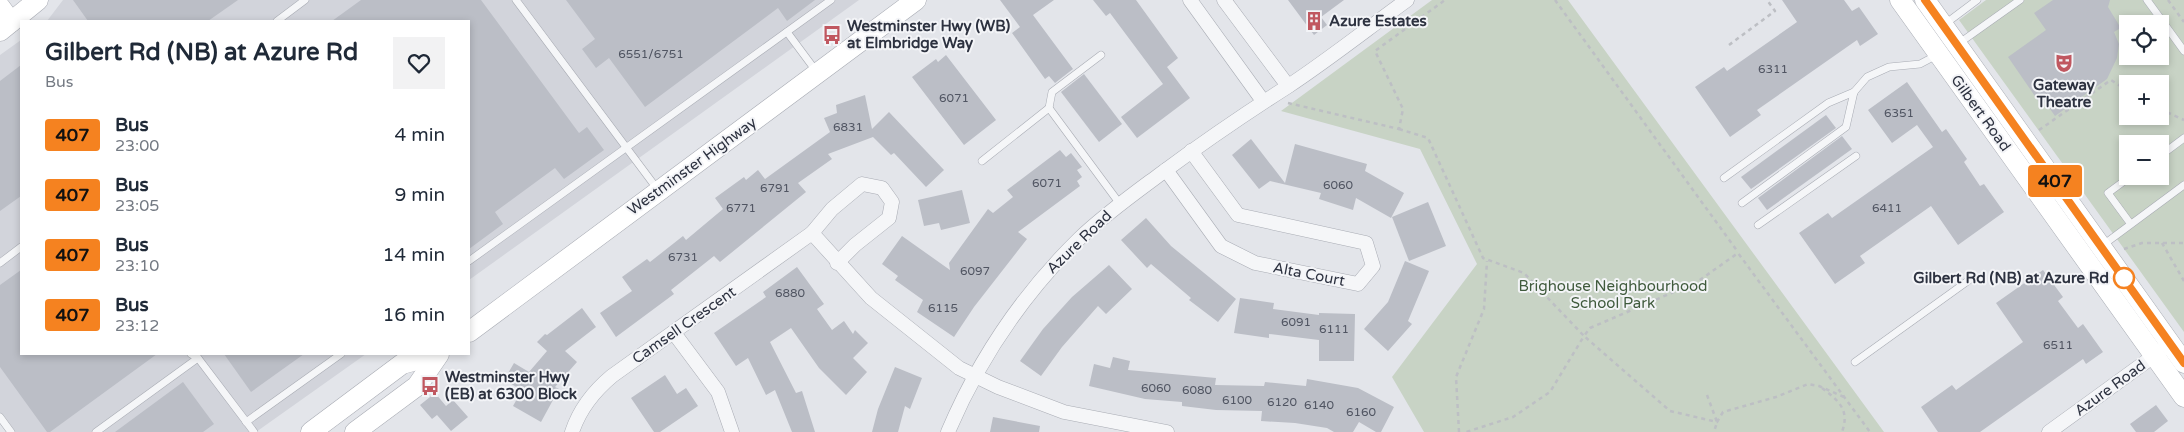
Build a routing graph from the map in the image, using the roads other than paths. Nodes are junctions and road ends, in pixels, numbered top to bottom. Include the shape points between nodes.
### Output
1 (38, 0) edge
2 (305, 0) edge
3 (516, 0) edge
4 (831, 0) edge
5 (916, 0) edge
6 (1190, 0) edge
7 (1224, 0) edge
8 (1407, 0) edge
9 (1900, 0) edge
10 (1925, 0) edge
11 (1977, 0) edge
12 (2020, 0) edge
13 (2147, 0) edge
14 (4, 20) edge
15 (279, 20) edge
16 (1944, 25) junction
17 (787, 32) junction
18 (1948, 49) junction
19 (2184, 52) edge
20 (1101, 55) dead end
21 (817, 74) junction
22 (1288, 86) junction
23 (1854, 92) junction
24 (1263, 101) junction
25 (1049, 108) junction
26 (2184, 138) edge
27 (626, 148) junction
28 (2169, 149) edge
29 (1191, 151) junction
30 (1856, 156) dead end
31 (982, 161) dead end
32 (1166, 170) junction
33 (1724, 178) dead end
34 (2119, 185) edge
35 (2184, 185) edge
36 (658, 191) junction
37 (1742, 202) dead end
38 (1120, 204) junction
39 (2130, 223) junction
40 (1758, 225) dead end
41 (812, 233) junction
42 (20, 248) edge
43 (2098, 252) junction
44 (470, 261) edge
45 (0, 263) edge
46 (837, 263) junction
47 (1972, 278) dead end
48 (471, 327) edge
49 (674, 333) junction
50 (2170, 344) junction
51 (192, 355) edge
52 (340, 355) edge
53 (434, 355) edge
54 (437, 355) edge
55 (2154, 356) junction
56 (198, 358) junction
57 (1856, 362) dead end
58 (2184, 363) edge
59 (975, 376) junction
60 (2184, 398) edge
61 (0, 417) edge
62 (246, 422) junction
63 (11, 432) edge
64 (96, 432) edge
65 (254, 432) edge
66 (312, 432) edge
67 (355, 432) edge
68 (572, 432) edge
69 (732, 432) edge
70 (948, 432) edge
71 (1167, 432) edge
72 (2049, 432) edge

1 - 14 main road
2 - 15 lane
3 - 27 lane
4 - 17 lane
5 - 21 main road, Westminster Highway
6 - 24 street
7 - 22 street
8 - 22 street, Azure Road
9 - 18 main road, Gilbert Road
10 - 16 main road, Gilbert Road
11 - 16 lane
12 - 18 lane
13 - 19 lane
16 - 18 main road, Gilbert Road
17 - 21 lane
17 - 27 lane
18 - 23 lane via 1920,64 1889,67 1867,77
18 - 43 main road, Gilbert Road
20 - 25 lane via 1052,92
21 - 36 main road, Westminster Highway
22 - 24 street, Azure Road
23 - 33 lane via 1828,103
23 - 37 lane via 1846,127
24 - 29 street, Azure Road
25 - 31 lane
25 - 38 lane
26 - 28 lane
27 - 36 lane
27 - 44 lane
29 - 32 street, Azure Road
29 - 32 street, Alta Court via 1238,215 1366,243 1373,266 1358,284 1255,263 1221,246
30 - 40 lane
32 - 38 street, Azure Road
34 - 39 lane via 2108,193
35 - 39 lane
36 - 48 main road, Westminster Highway
38 - 59 street, Azure Road via 1054,264 1018,309
39 - 43 lane
41 - 46 street
41 - 46 street, Camsell Crescent via 832,209 862,184 882,188 892,202 889,218
41 - 49 street, Camsell Crescent
42 - 45 lane
43 - 50 main road, Gilbert Road
43 - 55 main road, Gilbert Road
46 - 59 street via 871,298 952,364
47 - 57 lane
49 - 68 street, Camsell Crescent via 594,390
49 - 69 street via 718,392
50 - 55 street, Azure Road
50 - 58 main road, Gilbert Road
51 - 56 lane
52 - 62 lane
53 - 66 main road via 402,364
54 - 67 main road via 417,386
55 - 60 main road, Gilbert Road
55 - 72 street, Azure Road
56 - 62 lane
56 - 64 lane
59 - 70 street, Azure Road
59 - 71 street via 1064,412
61 - 63 lane
62 - 65 lane

